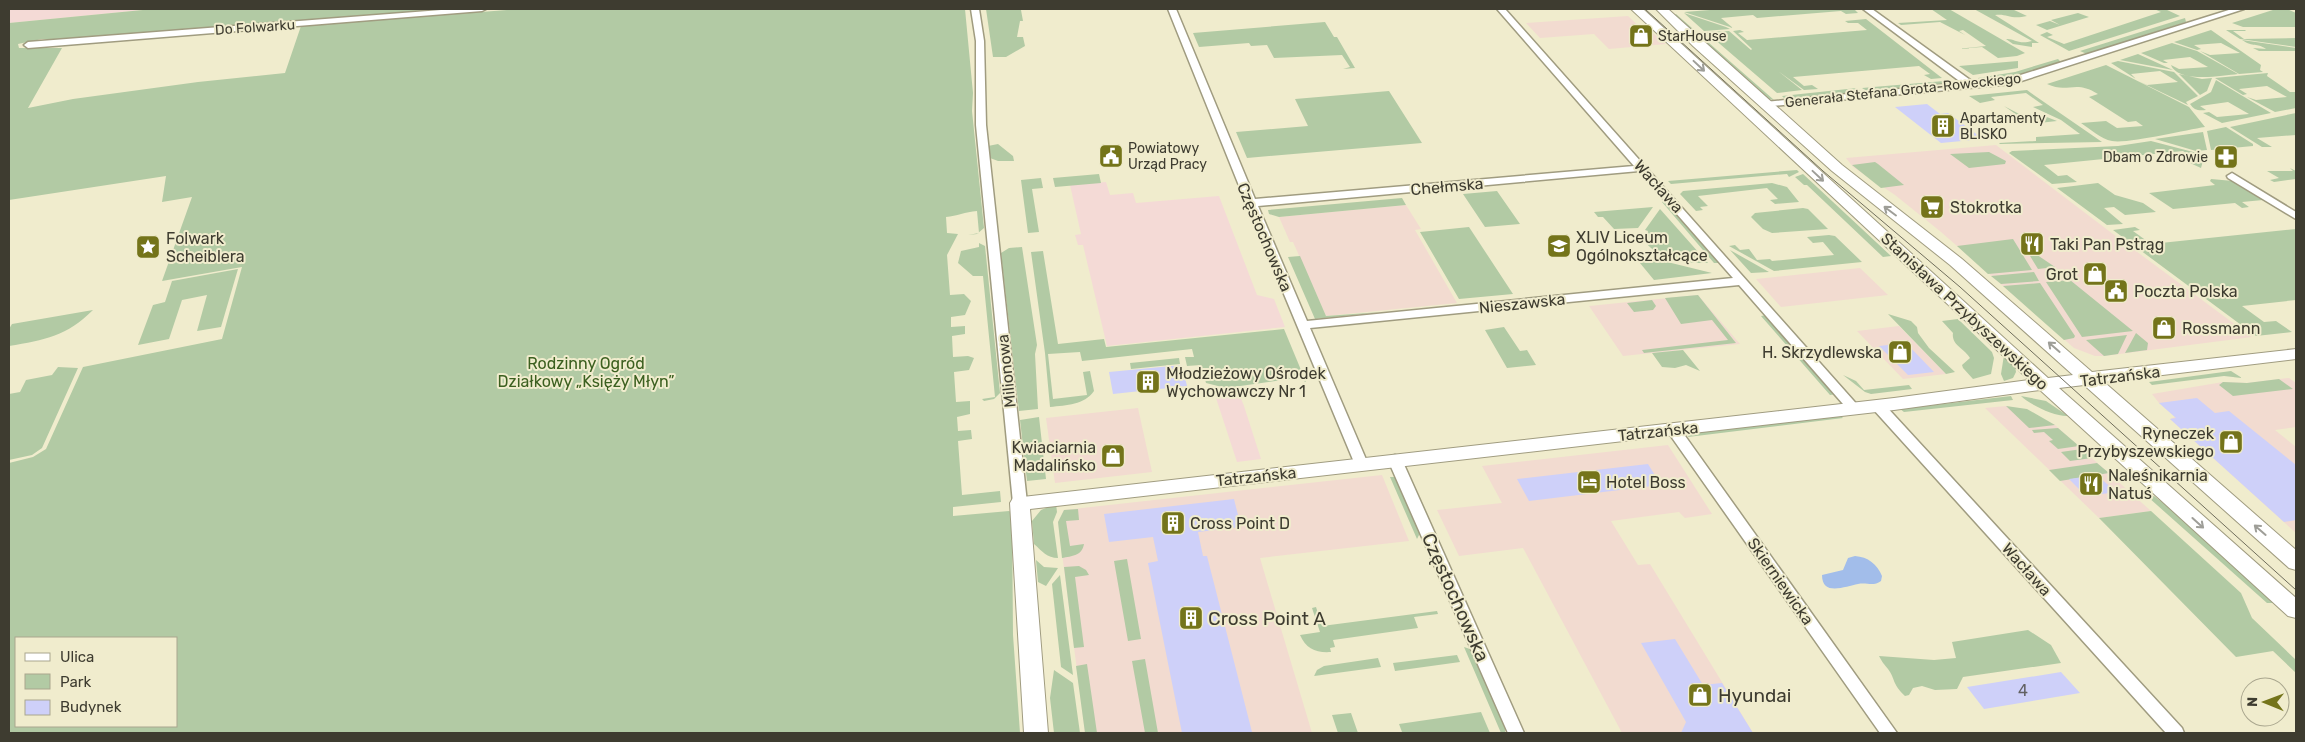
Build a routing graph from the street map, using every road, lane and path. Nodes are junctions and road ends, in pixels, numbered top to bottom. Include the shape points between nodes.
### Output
1 (482, 9) edge
2 (975, 9) edge
3 (1172, 9) edge
4 (1500, 9) edge
5 (1637, 9) edge
6 (1662, 9) edge
7 (1867, 9) edge
8 (2240, 9) edge
9 (28, 45) dead end
10 (1972, 86) junction
11 (1765, 104) junction
12 (1643, 168) junction
13 (2232, 176) dead end
14 (1251, 203) junction
15 (2296, 216) edge
16 (1742, 281) junction
17 (1302, 325) junction
18 (2296, 354) edge
19 (2090, 380) junction
20 (2045, 385) junction
21 (1878, 406) junction
22 (1855, 409) junction
23 (1673, 429) junction
24 (1395, 460) junction
25 (1361, 464) junction
26 (1020, 503) junction
27 (2296, 562) edge
28 (2296, 610) edge
29 (1036, 733) edge
30 (1516, 733) edge
31 (1889, 733) edge
32 (2176, 733) edge

1 - 9 street, Do Folwarku
2 - 26 street, Milionowa via 980,41 981,125
3 - 14 street, Częstochowska
4 - 12 street, Wacława
5 -> 20 main road, Stanisława Przybyszewskiego
6 - 11 main road, Stanisława Przybyszewskiego
7 - 10 street
8 - 10 street, Generała Stefana Grota-Roweckiego via 2020,80
10 - 11 street, Generała Stefana Grota-Roweckiego
19 -> 11 main road, Stanisława Przybyszewskiego via 1956,262 1848,178
12 - 14 street, Chełmska
12 - 16 street, Wacława
13 - 15 street
14 - 17 street, Częstochowska
16 - 17 street, Nieszawska
16 - 22 street, Wacława
17 - 25 street, Częstochowska
18 - 19 main road, Tatrzańska
19 - 20 main road, Tatrzańska
27 -> 19 main road, Stanisława Przybyszewskiego
20 - 21 main road, Tatrzańska
20 -> 28 main road, Stanisława Przybyszewskiego
21 - 22 main road, Tatrzańska
21 - 32 street, Wacława
22 - 23 main road, Tatrzańska
23 - 24 main road, Tatrzańska
23 - 31 street, Skierniewicka
24 - 25 main road, Tatrzańska
24 - 30 street, Częstochowska
25 - 26 main road, Tatrzańska
26 - 29 main road, Milionowa

